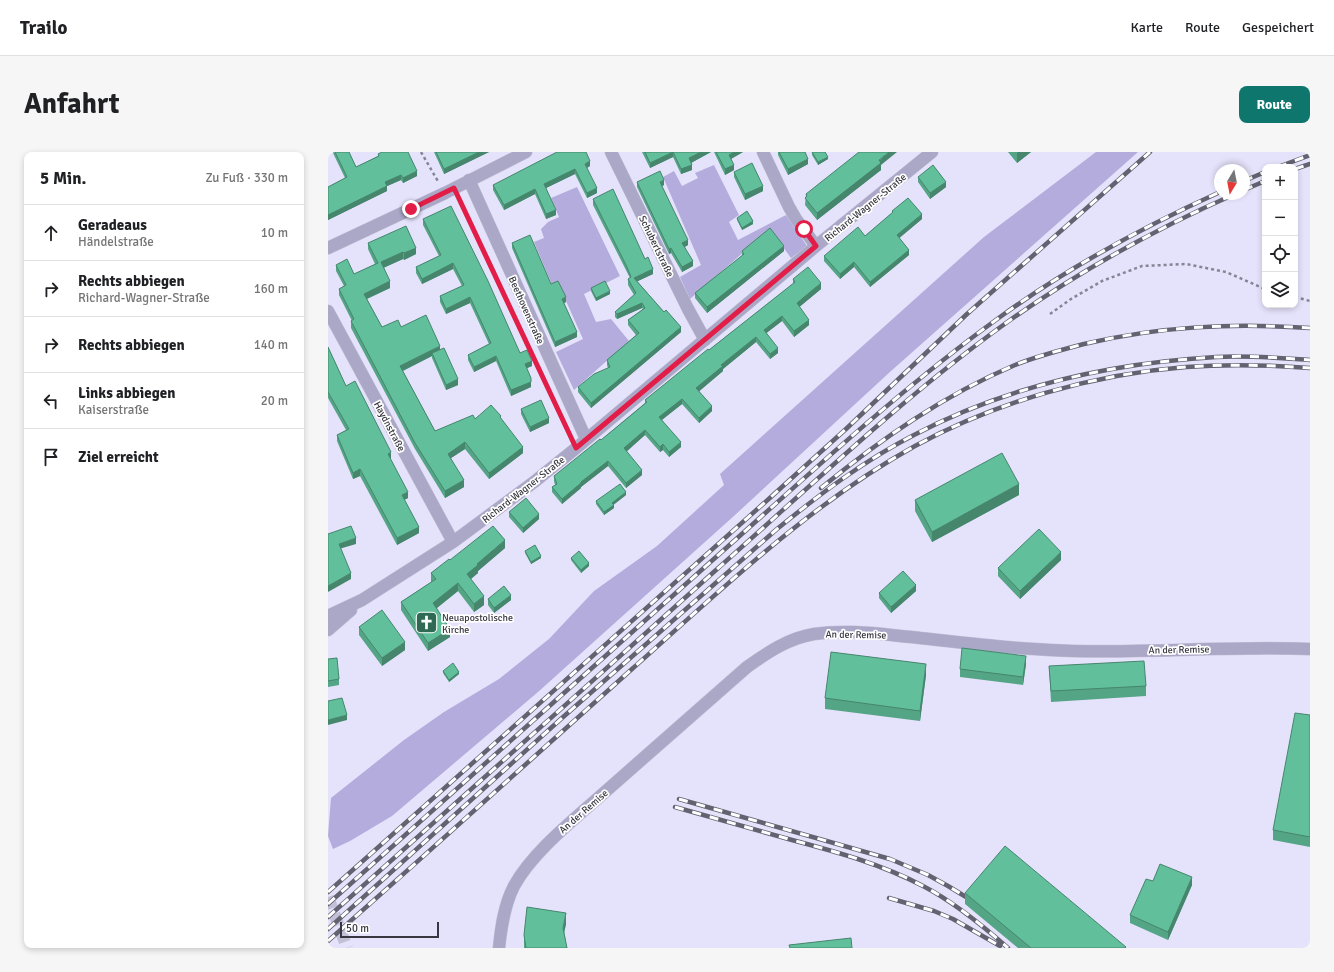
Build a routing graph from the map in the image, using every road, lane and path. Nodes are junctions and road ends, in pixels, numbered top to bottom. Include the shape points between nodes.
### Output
1 (421, 152) edge
2 (526, 152) edge
3 (611, 152) edge
4 (763, 152) edge
5 (932, 152) edge
6 (470, 180) junction
7 (450, 191) junction
8 (816, 246) junction
9 (328, 248) edge
10 (1262, 287) edge
11 (1298, 299) edge
12 (1310, 301) edge
13 (328, 311) edge
14 (1050, 314) dead end
15 (705, 340) junction
16 (559, 414) dead end
17 (586, 439) junction
18 (453, 542) junction
19 (362, 600) junction
20 (328, 616) edge
21 (328, 630) edge
22 (1310, 649) edge
23 (499, 948) edge

1 - 7 path
2 - 6 street
3 - 15 street, Schubertstraße
4 - 8 street via 789,207
5 - 8 street, Richard-Wagner-Straße
6 - 7 street
6 - 17 street, Beethovenstraße
7 - 9 street
7 - 16 path
8 - 15 street, Richard-Wagner-Straße
10 - 14 path via 1226,272 1186,264 1142,266 1102,281
11 - 12 path
13 - 18 street, Haydnstraße
15 - 17 street, Richard-Wagner-Straße
17 - 18 street, Richard-Wagner-Straße via 534,482
18 - 19 street, Richard-Wagner-Straße
19 - 20 street, Richard-Wagner-Straße
19 - 21 street, Richard-Wagner-Straße
22 - 23 street, An der Remise via 1084,652 878,633 837,632 814,634 792,640 747,667 556,835 526,868 513,887 500,930

